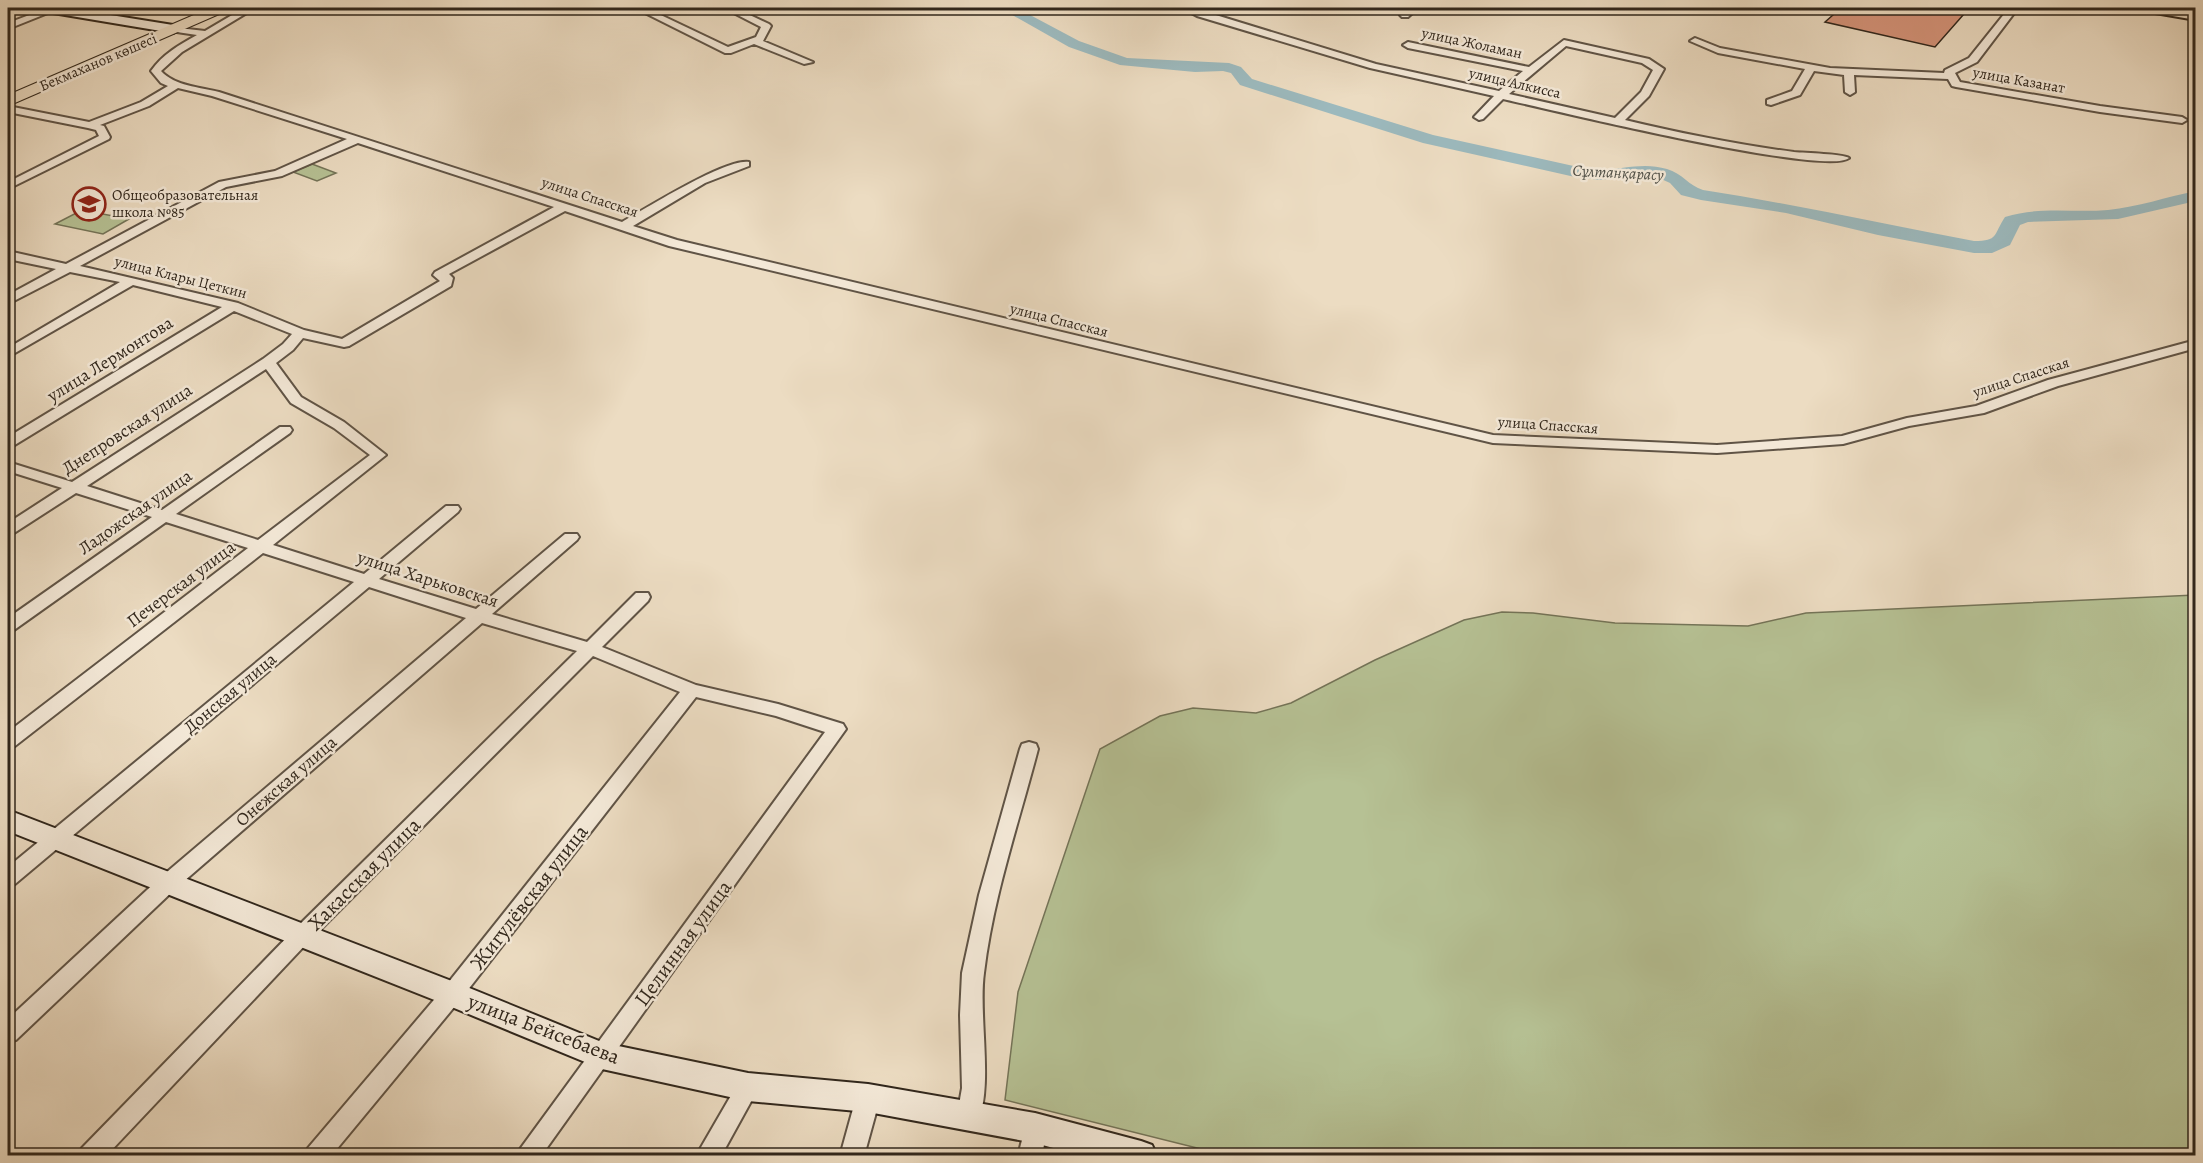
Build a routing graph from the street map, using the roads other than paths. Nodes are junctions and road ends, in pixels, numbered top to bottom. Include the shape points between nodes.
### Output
1 (50, 8) edge
2 (221, 8) edge
3 (250, 8) edge
4 (640, 8) edge
5 (729, 8) edge
6 (1187, 8) edge
7 (1413, 8) edge
8 (2013, 8) edge
9 (2155, 8) edge
10 (2179, 8) edge
11 (2196, 11) edge
12 (1406, 15) dead end
13 (2196, 15) edge
14 (8, 26) edge
15 (173, 29) junction
16 (207, 34) junction
17 (754, 41) junction
18 (1695, 41) dead end
19 (1407, 45) dead end
20 (808, 62) dead end
21 (1811, 68) junction
22 (1531, 70) junction
23 (1849, 73) junction
24 (1951, 76) junction
25 (176, 85) junction
26 (1850, 92) dead end
27 (1502, 95) junction
28 (8, 101) edge
29 (1771, 102) dead end
30 (8, 109) edge
31 (1479, 117) dead end
32 (2182, 120) dead end
33 (1618, 121) junction
34 (90, 125) junction
35 (357, 139) junction
36 (1843, 158) dead end
37 (746, 164) dead end
38 (8, 186) edge
39 (565, 206) junction
40 (625, 225) junction
41 (8, 255) edge
42 (68, 267) junction
43 (131, 280) junction
44 (8, 300) edge
45 (233, 306) junction
46 (300, 333) junction
47 (2196, 344) edge
48 (8, 353) edge
49 (268, 362) junction
50 (285, 430) dead end
51 (8, 443) edge
52 (8, 466) edge
53 (74, 487) junction
54 (452, 509) dead end
55 (163, 516) junction
56 (8, 530) edge
57 (571, 537) dead end
58 (263, 546) junction
59 (368, 579) junction
60 (642, 597) dead end
61 (478, 616) junction
62 (8, 626) edge
63 (591, 649) junction
64 (692, 690) junction
65 (837, 729) joint
66 (8, 741) edge
67 (1029, 748) dead end
68 (8, 820) edge
69 (54, 839) junction
70 (8, 878) edge
71 (168, 883) junction
72 (302, 935) junction
73 (452, 994) junction
74 (8, 1033) edge
75 (602, 1056) junction
76 (748, 1087) junction
77 (868, 1098) junction
78 (969, 1116) junction
79 (1033, 1142) edge
80 (90, 1155) edge
81 (316, 1155) edge
82 (527, 1155) edge
83 (708, 1155) edge
84 (852, 1155) edge
85 (1141, 1155) edge

1 - 14 street
1 - 15 street
2 - 15 main road, Бекмаханов көшесі
3 - 16 street
4 - 17 street via 728,51
5 - 17 street via 766,26 760,39
6 - 27 street, улица Алкисса via 1342,58
7 - 12 street
8 - 24 street, улица Казанат via 1973,60 1948,72
9 - 13 highway
10 - 11 highway
15 - 16 street
15 - 28 main road, Бекмаханов көшесі
16 - 25 street via 159,66 159,76
17 - 20 street
18 - 21 street via 1718,50
19 - 22 street, улица Жоламан
21 - 23 street
21 - 29 street via 1796,93
22 - 27 street
22 - 33 street via 1564,43 1645,61 1659,69 1645,94
23 - 24 street
23 - 26 street
24 - 32 street, улица Казанат via 1956,84
25 - 34 street via 145,104
25 - 35 street, улица Спасская
27 - 31 street
27 - 33 street, улица Алкисса
30 - 34 street
33 - 36 street, улица Алкисса via 1783,154
34 - 38 street via 100,128 105,137
35 - 39 street, улица Спасская
35 - 42 street via 278,174 223,184
37 - 40 street via 701,181
39 - 40 street, улица Спасская
39 - 46 street, улица Клары Цеткин via 439,275 447,278 446,283 344,343
40 - 47 street, улица Спасская via 673,243 1122,352 1493,439 1533,443 1717,449 1843,440 1907,422 1979,410 2053,383
41 - 42 street, улица Клары Цеткин
42 - 43 street, улица Клары Цеткин
42 - 44 street
43 - 45 street, улица Клары Цеткин
43 - 48 street
45 - 46 street, улица Клары Цеткин
45 - 51 street, улица Лермонтова
46 - 49 street, Днепровская улица via 288,348
49 - 53 street, Днепровская улица
49 - 58 street, Печерская улица via 296,400 379,454
50 - 55 street, Ладожская улица
52 - 53 street, улица Харьковская
53 - 55 street, улица Харьковская
53 - 56 street, Днепровская улица
54 - 59 street, Донская улица
55 - 58 street, улица Харьковская
55 - 62 street, Ладожская улица
57 - 61 street, Онежская улица
58 - 59 street, улица Харьковская
58 - 66 street, Печерская улица
59 - 61 street, улица Харьковская
59 - 69 street, Донская улица
60 - 63 street, Хакасская улица
61 - 63 street, улица Харьковская
61 - 71 street, Онежская улица
63 - 64 street, улица Харьковская
63 - 72 street, Хакасская улица
64 - 65 street, улица Харьковская via 778,710
64 - 73 street, Жигулёвская улица
65 - 75 street, Целинная улица
67 - 78 street via 989,895 973,972
68 - 69 street, улица Бейсебаева
69 - 70 street, Донская улица
69 - 71 street, улица Бейсебаева
71 - 72 street, улица Бейсебаева
71 - 74 street, Онежская улица
72 - 73 street, улица Бейсебаева
72 - 80 street, Хакасская улица
73 - 75 street, улица Бейсебаева
73 - 81 street, Жигулёвская улица
75 - 76 street, улица Бейсебаева
75 - 82 street, Целинная улица
76 - 77 street, улица Бейсебаева
76 - 83 street
77 - 78 street, улица Бейсебаева
77 - 84 street
78 - 79 street, улица Бейсебаева
79 - 85 street, улица Бейсебаева

